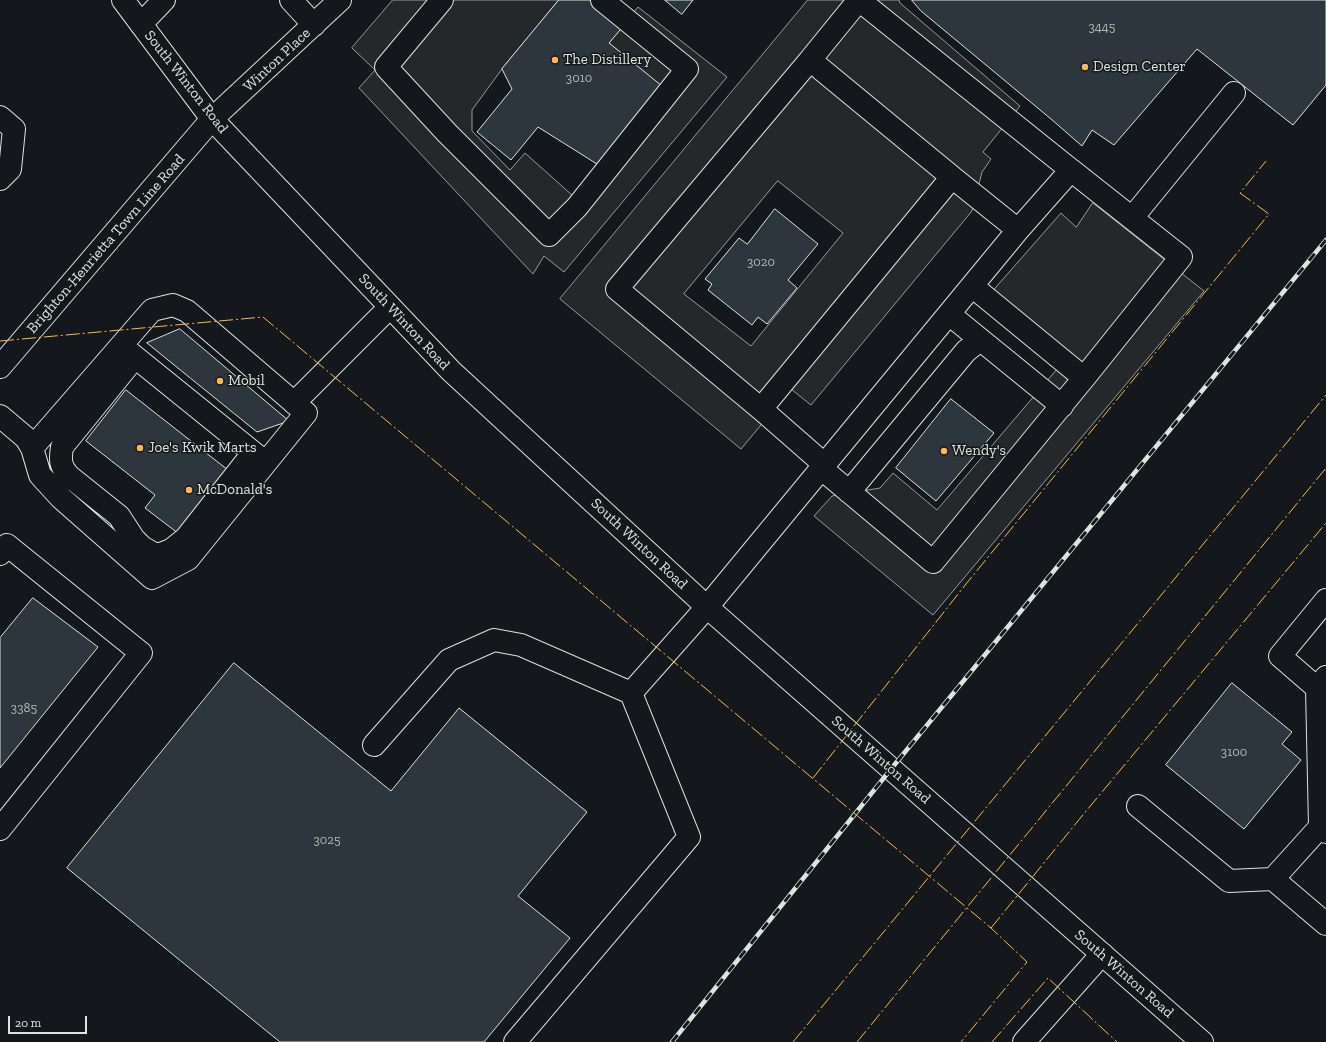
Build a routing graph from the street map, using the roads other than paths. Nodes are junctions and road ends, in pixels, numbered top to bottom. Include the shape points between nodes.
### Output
1 (123, 0) edge
2 (164, 0) edge
3 (291, 0) edge
4 (340, 0) edge
5 (442, 0) edge
6 (602, 0) edge
7 (859, 0) edge
8 (141, 24) junction
9 (314, 26) junction
10 (810, 60) junction
11 (1234, 93) dead end
12 (0, 117) edge
13 (212, 119) junction
14 (1070, 170) junction
15 (952, 177) junction
16 (0, 179) edge
17 (1132, 218) junction
18 (1018, 230) junction
19 (972, 286) junction
20 (390, 307) junction
21 (949, 314) junction
22 (980, 340) junction
23 (128, 351) junction
24 (0, 367) edge
25 (1084, 378) junction
26 (294, 403) junction
27 (1062, 406) junction
28 (762, 409) junction
29 (0, 416) edge
30 (32, 448) junction
31 (259, 458) junction
32 (823, 467) junction
33 (849, 492) junction
34 (0, 554) edge
35 (1326, 600) edge
36 (707, 607) junction
37 (1321, 682) edge
38 (631, 693) junction
39 (374, 745) dead end
40 (1138, 806) dead end
41 (0, 829) edge
42 (1323, 829) edge
43 (1273, 879) junction
44 (1326, 924) edge
45 (1102, 954) junction
46 (515, 1042) edge
47 (1024, 1042) edge
48 (1202, 1042) edge

1 - 8 main road, South Winton Road
2 - 8 main road
3 - 9 main road
4 - 9 main road, Winton Place
5 - 6 main road via 386,67 447,133 550,235 577,206 687,69
7 - 10 main road
7 - 14 main road
8 - 13 main road, South Winton Road
9 - 13 main road, Winton Place
10 - 15 main road
10 - 28 main road via 617,289
11 - 17 main road
12 - 16 main road via 14,129 10,169
13 - 20 main road, South Winton Road
13 - 24 main road, Brighton-Henrietta Town Line Road
14 - 17 main road
14 - 18 main road
15 - 18 main road
15 - 28 main road
17 - 25 main road via 1181,257
18 - 19 main road
19 - 21 main road
19 - 25 main road
20 - 26 main road
20 - 36 main road, South Winton Road via 451,372
21 - 22 main road
21 - 32 main road
22 - 27 main road
22 - 33 main road via 966,351
23 - 26 main road via 152,310 173,305 187,311
23 - 30 main road
23 - 31 main road
23 - 31 main road via 62,447 60,457 62,469 68,476 119,516 142,547 154,554 171,550 186,538
25 - 27 main road
26 - 31 main road via 306,413
27 - 33 main road via 933,562
28 - 32 main road
29 - 30 main road via 26,438
30 - 31 main road via 40,475 61,498 152,578 188,559
32 - 33 main road
32 - 36 main road
34 - 41 main road via 7,545 141,653
35 - 37 main road via 1280,656
36 - 38 main road
36 - 45 main road, South Winton Road
37 - 42 main road
38 - 39 main road via 521,645 494,640 449,660
38 - 46 main road via 689,837
40 - 43 main road via 1229,882
42 - 43 main road
43 - 44 main road
45 - 47 main road
45 - 48 main road, South Winton Road

